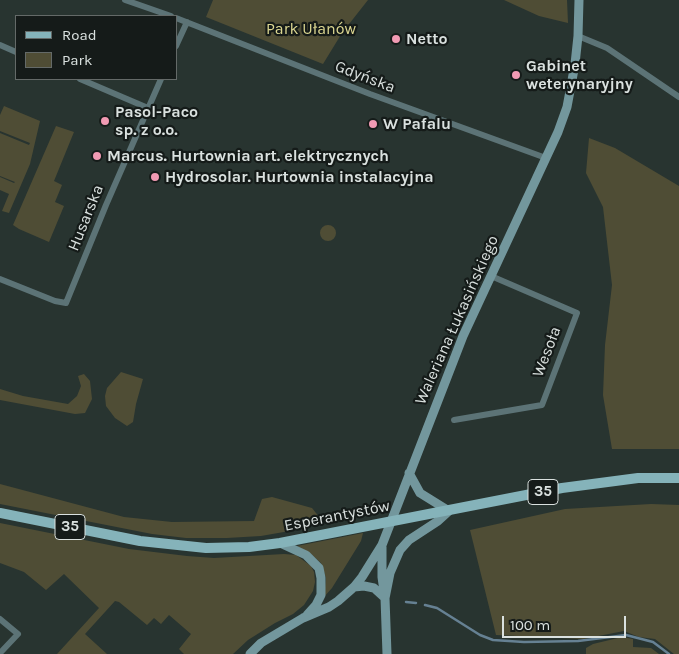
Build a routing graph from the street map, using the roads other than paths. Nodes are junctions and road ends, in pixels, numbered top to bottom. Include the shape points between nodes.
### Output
1 (124, 0) edge
2 (579, 0) edge
3 (145, 3) edge
4 (169, 15) edge
5 (178, 19) edge
6 (188, 22) junction
7 (578, 36) junction
8 (178, 42) edge
9 (0, 45) edge
10 (15, 52) edge
11 (82, 80) edge
12 (161, 80) edge
13 (679, 96) edge
14 (148, 108) junction
15 (546, 158) junction
16 (491, 276) junction
17 (0, 280) edge
18 (454, 420) dead end
19 (410, 473) junction
20 (679, 478) edge
21 (449, 511) junction
22 (0, 514) edge
23 (392, 520) junction
24 (280, 543) junction
25 (382, 545) junction
26 (354, 588) junction
27 (385, 598) junction
28 (303, 618) junction
29 (0, 619) edge
30 (0, 653) edge
31 (250, 654) edge
32 (387, 654) edge

1 - 3 street
2 - 7 street, Waleriana Łukasińskiego
3 - 4 street
5 - 6 street, Gdyńska
6 - 8 street
6 - 15 street, Gdyńska via 370,94
7 - 13 street via 607,48
7 - 15 street, Waleriana Łukasińskiego via 567,107
9 - 10 street
11 - 14 street
12 - 14 street, Husarska
14 - 17 street, Husarska via 66,303
15 - 16 street, Waleriana Łukasińskiego
16 - 18 street, Wesoła via 577,313 542,405
16 - 19 street, Waleriana Łukasińskiego via 463,336
19 - 21 street via 420,493
19 - 23 street, Waleriana Łukasińskiego
20 - 21 main road, Esperantystów / 35 via 638,478 562,488
21 - 23 main road, Esperantystów / 35
21 - 27 street via 400,550
22 - 24 main road, Esperantystów / 35 via 187,547
23 - 24 main road, Esperantystów / 35
23 - 25 street, Waleriana Łukasińskiego
24 - 28 street, Waleriana Łukasińskiego via 306,554 319,568 321,595
25 - 26 street, Waleriana Łukasińskiego
25 - 27 street
26 - 27 street via 374,588
26 - 28 street, Waleriana Łukasińskiego via 329,607
27 - 32 street
28 - 31 street, Waleriana Łukasińskiego via 261,643
29 - 30 street via 18,634

